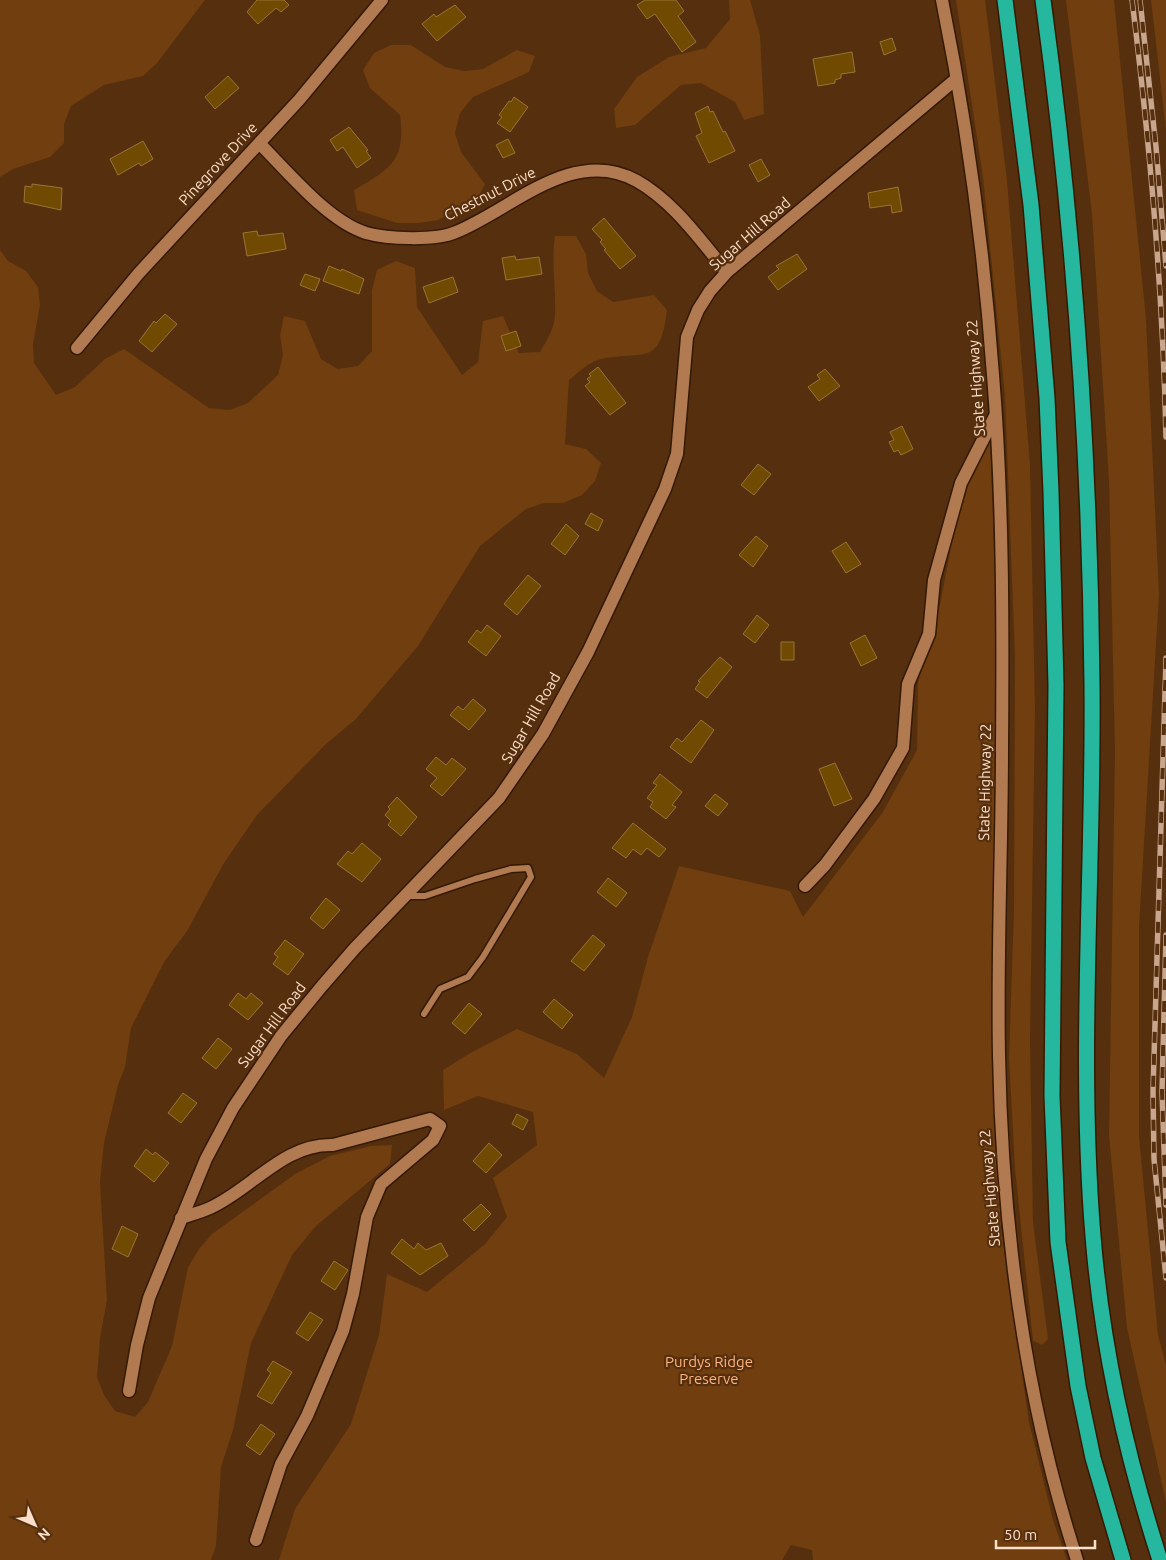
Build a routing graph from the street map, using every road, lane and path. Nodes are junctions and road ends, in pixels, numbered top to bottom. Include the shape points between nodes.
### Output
1 (382, 0) edge
2 (942, 0) edge
3 (1005, 0) edge
4 (1043, 0) edge
5 (956, 79) junction
6 (260, 144) junction
7 (727, 272) junction
8 (77, 348) dead end
9 (995, 416) junction
10 (804, 886) dead end
11 (405, 896) junction
12 (424, 1014) dead end
13 (181, 1218) junction
14 (129, 1391) dead end
15 (256, 1540) dead end
16 (1077, 1560) edge
17 (1123, 1560) edge
18 (1160, 1560) edge

1 - 6 street, Pinegrove Drive
2 - 5 street, State Highway 22
3 - 17 highway via 1031,205 1047,398 1056,685 1052,1096 1058,1242 1078,1386 1093,1458
4 - 18 highway via 1067,202 1084,425 1092,687 1087,1096 1093,1239 1112,1379
5 - 7 street, Sugar Hill Road
5 - 9 street, State Highway 22 via 976,206
6 - 7 street, Chestnut Drive via 336,219 365,233 386,237 454,233 536,187 570,174 606,170 636,181 666,203
6 - 8 street, Pinegrove Drive via 138,273
7 - 11 street, Sugar Hill Road via 698,310 687,337 677,454 665,488 588,652 517,776 500,798
9 - 10 street via 961,483 934,580 929,634 908,684 903,748 874,800 825,865
9 - 16 street, State Highway 22 via 1002,684 998,980 1002,1128 1011,1247 1028,1368 1049,1468
11 - 12 lane via 426,896 511,869 528,868 531,877 484,957 468,977 440,989
11 - 13 street, Sugar Hill Road via 355,948 281,1036 233,1108 206,1159
13 - 14 street, Sugar Hill Road via 149,1298
13 - 15 street via 211,1208 287,1156 316,1144 333,1145 430,1119 440,1126 433,1140 381,1184 367,1217 343,1331 307,1416 281,1464

